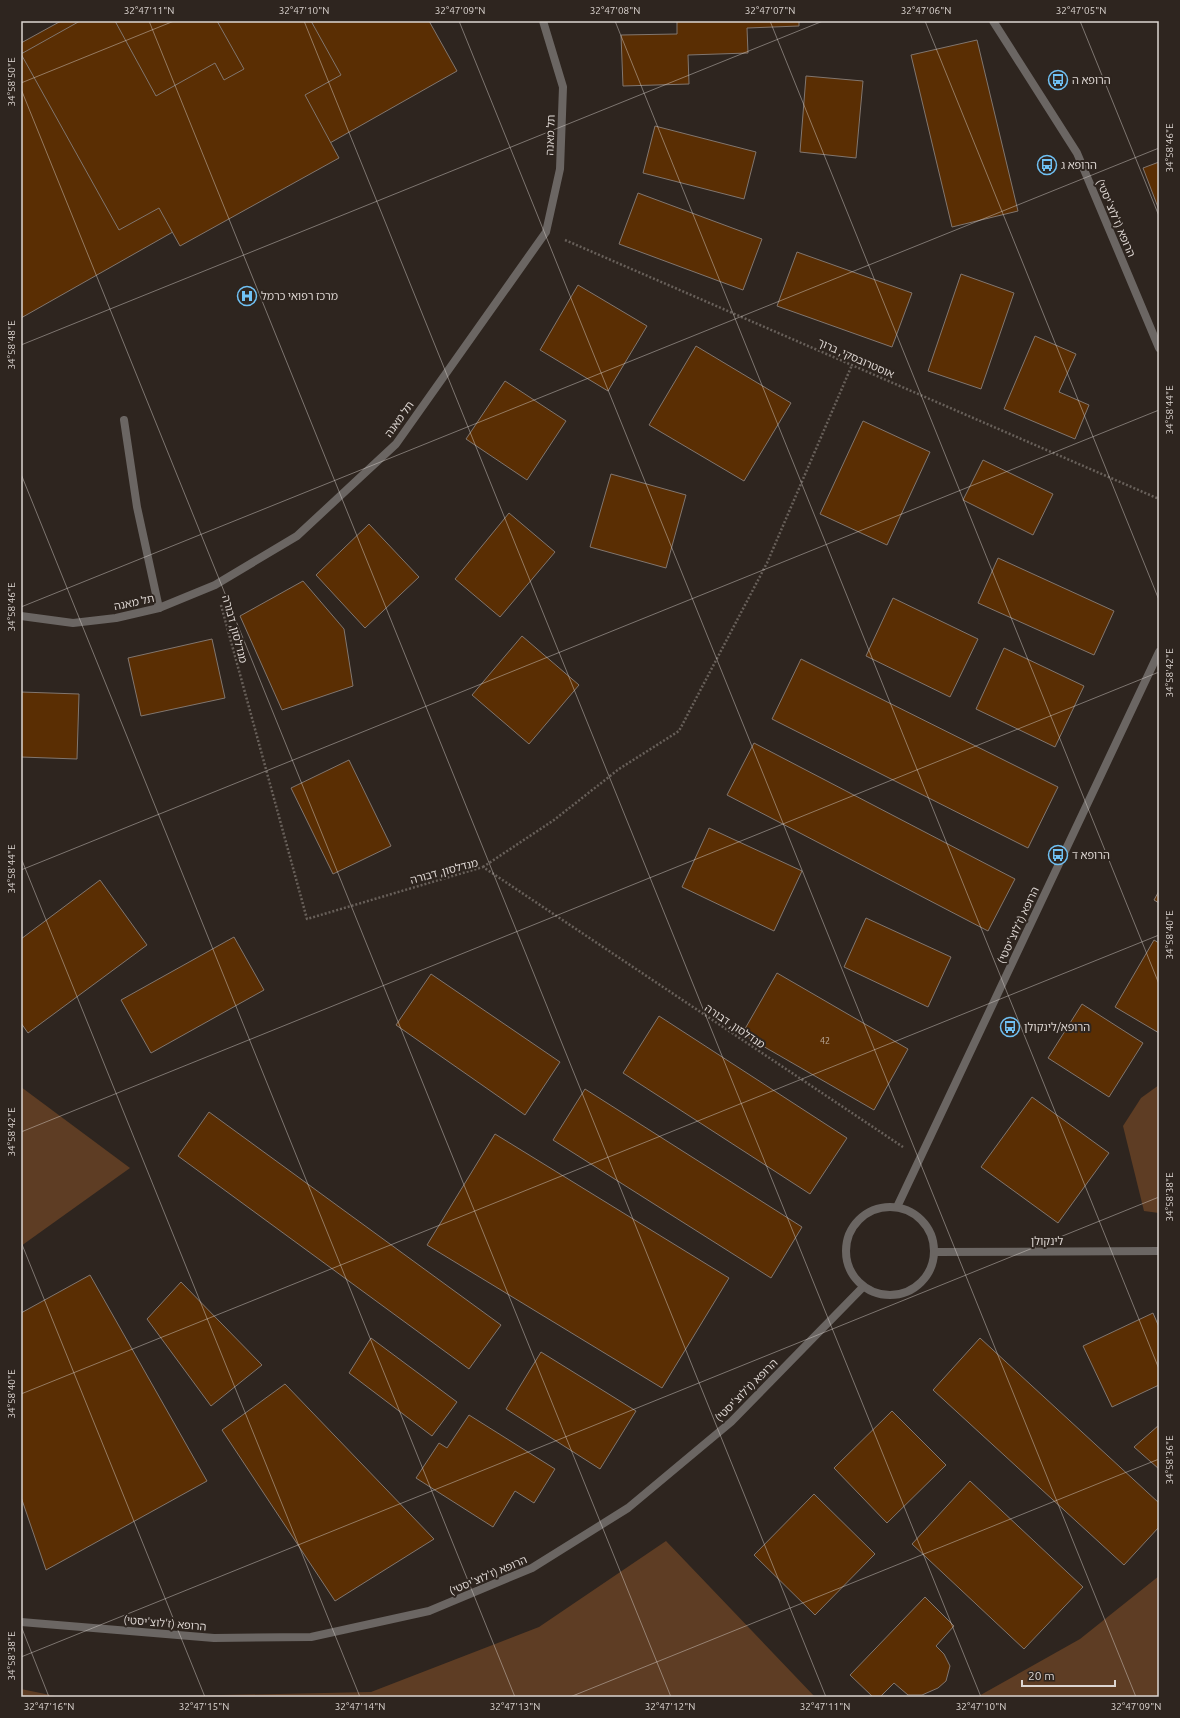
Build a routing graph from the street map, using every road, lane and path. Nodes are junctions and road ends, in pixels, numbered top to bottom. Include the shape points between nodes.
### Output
1 (543, 21) edge
2 (993, 21) edge
3 (546, 232) junction
4 (1159, 348) edge
5 (852, 365) junction
6 (124, 420) dead end
7 (1159, 499) edge
8 (215, 585) junction
9 (159, 608) junction
10 (21, 616) edge
11 (1159, 652) edge
12 (483, 867) junction
13 (920, 1159) junction
14 (897, 1207) junction
15 (1159, 1251) edge
16 (935, 1252) junction
17 (863, 1287) junction
18 (21, 1622) edge

1 - 3 street, תל מאנה via 563,87 560,169
2 - 4 street, הרופא (ז'לוצ'יסטי) via 1077,153
3 - 5 path, אוסטרובסקי, ברוך
3 - 8 street, תל מאנה via 396,444 296,536
5 - 7 path, אוסטרובסקי, ברוך
5 - 12 path via 767,563 679,731 618,769 554,820
6 - 9 street via 137,507
8 - 9 street, תל מאנה
8 - 12 path, מנדלסון, דבורה via 308,919
9 - 10 street, תל מאנה via 116,618 73,623
11 - 13 street, הרופא (ז'לוצ'יסטי)
12 - 13 path, מנדלסון, דבורה
13 - 14 street, הרופא (ז'לוצ'יסטי)
14 - 16 street via 913,1213 924,1223 932,1237
14 - 17 street via 881,1207 867,1213 850,1230 845,1246 846,1261 852,1276
15 - 16 street, לינקולן
16 - 17 street via 932,1268 924,1281 912,1291 897,1296 877,1294
17 - 18 street, הרופא (ז'לוצ'יסטי) via 730,1422 628,1508 532,1568 430,1611 304,1637 214,1638

